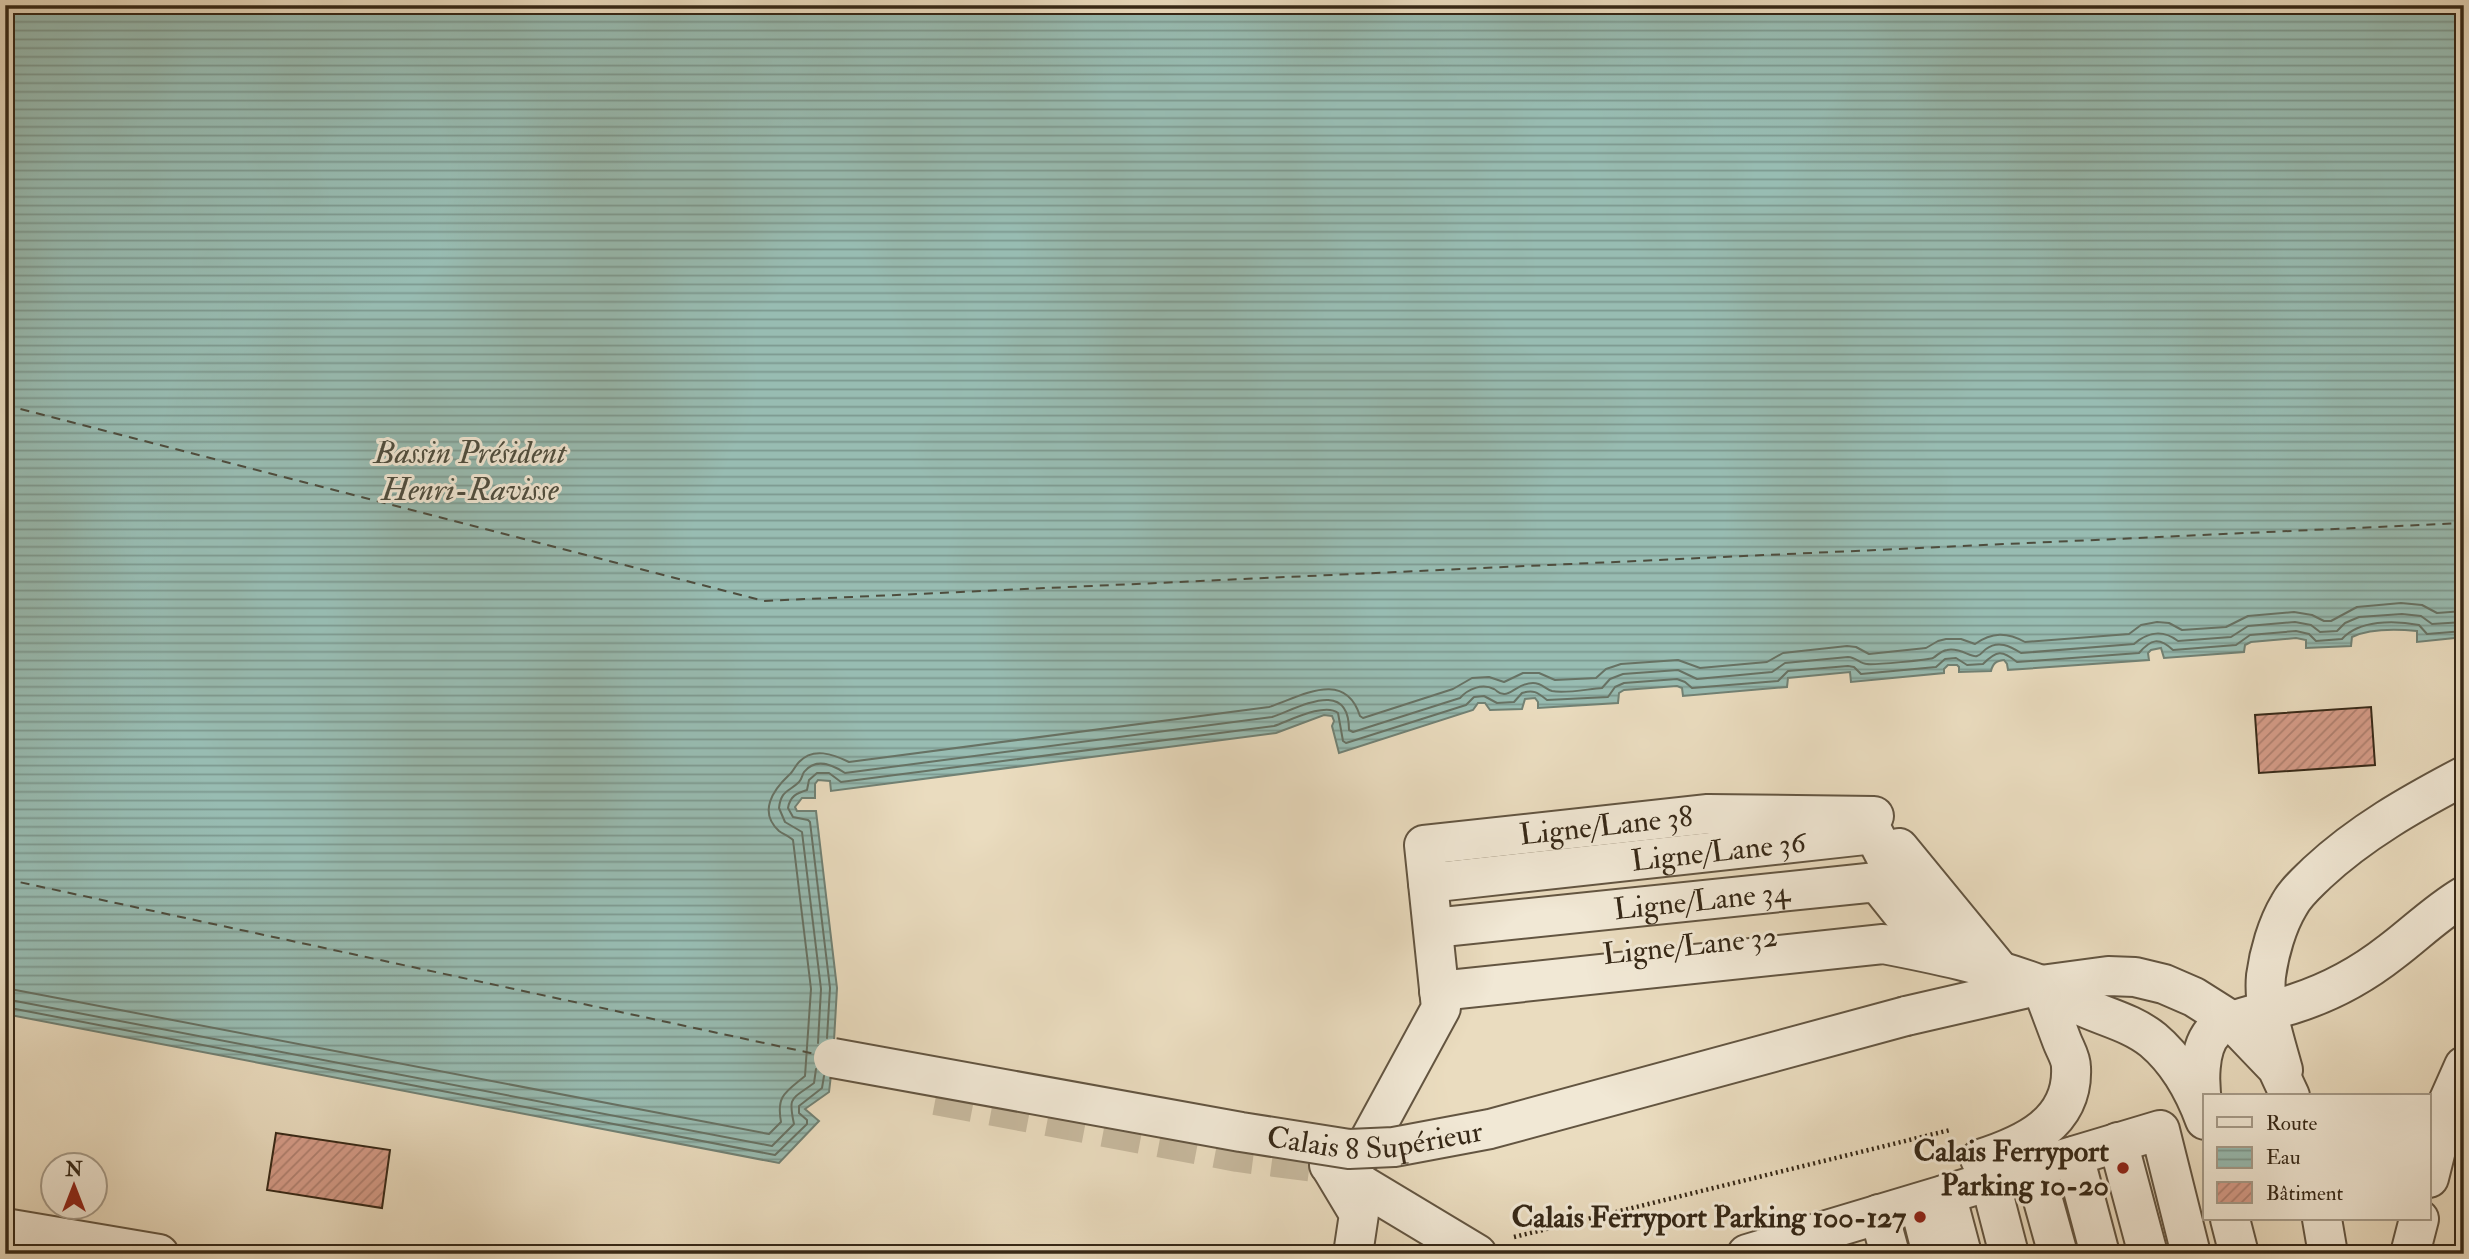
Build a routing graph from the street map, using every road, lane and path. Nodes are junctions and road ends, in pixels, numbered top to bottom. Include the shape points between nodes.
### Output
1 (2464, 776) edge
2 (2464, 896) edge
3 (1431, 917) junction
4 (1936, 954) junction
5 (2000, 971) junction
6 (2041, 985) junction
7 (2269, 1011) junction
8 (2232, 1021) junction
9 (833, 1058) dead end
10 (2464, 1066) edge
11 (2289, 1092) edge
12 (2203, 1104) edge
13 (2203, 1116) edge
14 (1329, 1165) junction
15 (2430, 1174) edge
16 (1909, 1209) edge
17 (2230, 1220) edge
18 (2419, 1220) edge
19 (5, 1228) edge
20 (5, 1249) edge
21 (36, 1254) edge
22 (159, 1254) edge
23 (1353, 1254) edge
24 (1477, 1254) edge
25 (1889, 1254) edge
26 (1911, 1254) edge
27 (1933, 1254) edge
28 (1962, 1254) edge
29 (1988, 1254) edge
30 (2009, 1254) edge
31 (2032, 1254) edge
32 (2058, 1254) edge
33 (2080, 1254) edge
34 (2101, 1254) edge
35 (2123, 1254) edge
36 (2148, 1254) edge
37 (2170, 1254) edge
38 (2191, 1254) edge
39 (2239, 1254) edge
40 (2410, 1254) edge

1 - 7 lane via 2375,827 2302,887 2289,905 2271,952 2266,976
2 - 7 lane via 2351,978 2314,998
3 - 4 lane via 1883,944
3 - 4 lane via 1879,904
3 - 4 lane, Ligne/Lane 36 via 1874,834
3 - 5 lane, Ligne/Lane 38 via 1708,814 1874,816
3 - 14 lane via 1441,1008 1361,1155 1350,1163
4 - 5 lane
5 - 6 lane
6 - 8 lane, Calais 8 Supérieur via 2135,977 2194,997
6 - 9 lane, Calais 8 Supérieur, bridge via 1906,1016 1490,1129 1394,1147 1349,1149 1241,1132
6 - 13 lane via 2152,1039 2184,1075
6 - 16 lane via 2071,1065 2064,1102 2044,1130 2006,1151 1792,1218 1759,1239
7 - 8 lane
7 - 11 lane
8 - 11 lane, Calais 8 Supérieur via 2267,1056
8 - 12 lane via 2214,1031 2205,1048
10 - 15 lane via 2448,1102
14 - 23 lane via 1359,1214
14 - 24 lane
16 - 25 lane
16 - 26 lane
16 - 27 lane
16 - 28 lane
16 - 29 lane
16 - 30 lane
16 - 31 lane
16 - 32 lane
16 - 33 lane
16 - 34 lane
16 - 35 lane
16 - 36 lane
16 - 37 lane
16 - 38 lane
17 - 39 lane
18 - 40 lane
19 - 22 lane
20 - 21 lane

